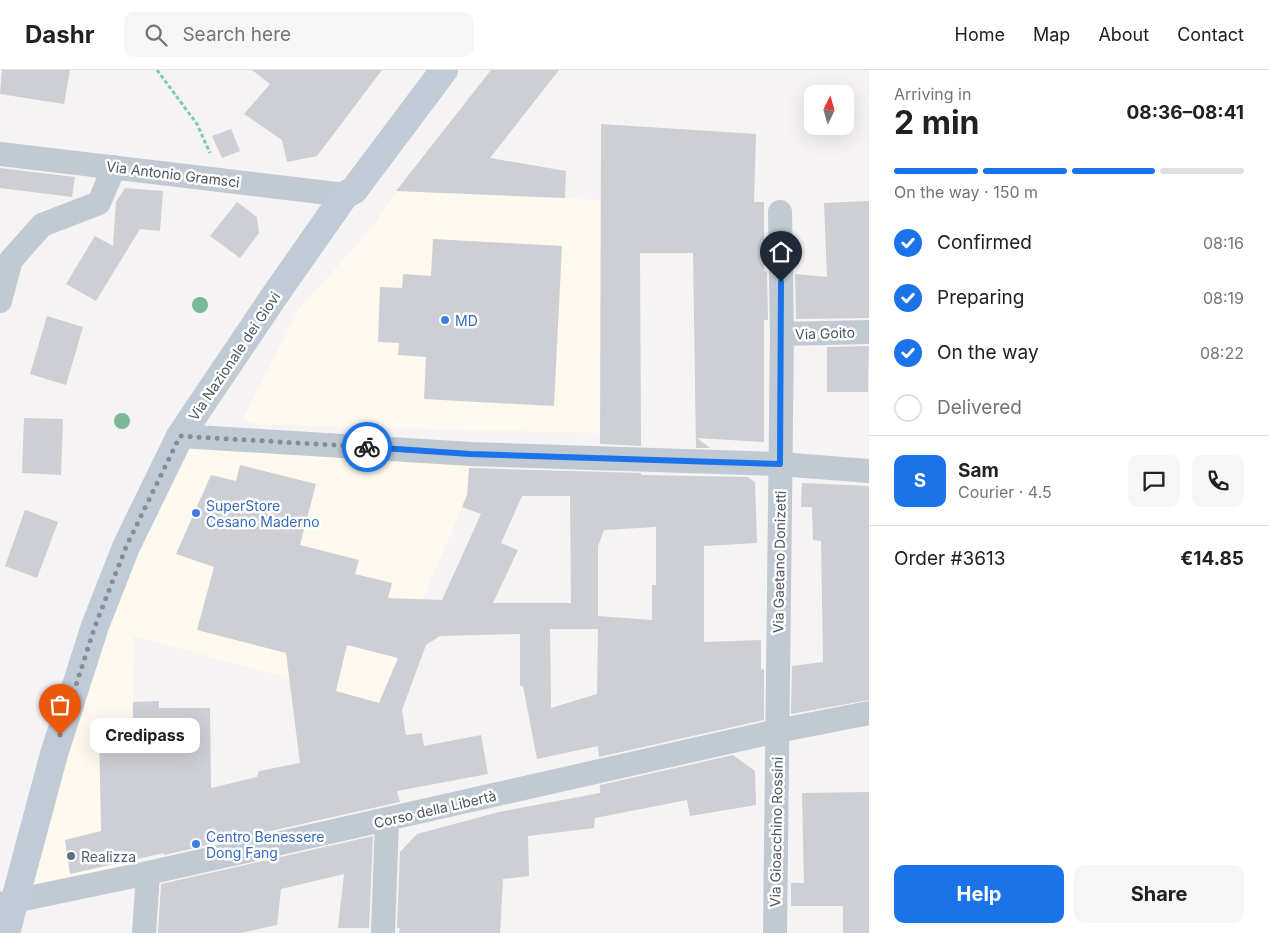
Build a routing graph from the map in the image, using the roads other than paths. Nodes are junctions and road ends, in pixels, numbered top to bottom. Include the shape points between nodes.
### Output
1 (444, 70) edge
2 (0, 154) edge
3 (114, 167) junction
4 (345, 195) junction
5 (780, 212) dead end
6 (0, 301) edge
7 (869, 332) edge
8 (782, 334) junction
9 (180, 436) junction
10 (780, 464) junction
11 (869, 471) edge
12 (869, 713) edge
13 (778, 731) junction
14 (387, 820) junction
15 (148, 873) junction
16 (7, 903) edge
17 (6, 933) edge
18 (144, 933) edge
19 (384, 933) edge
20 (775, 933) edge

1 - 4 main road, Via Nazionale dei Giovi via 354,190
2 - 3 street, Via Antonio Gramsci
3 - 4 street, Via Antonio Gramsci
3 - 6 street via 99,203 42,225 11,260
4 - 9 main road, Via Nazionale dei Giovi
5 - 8 street, Via Gaetano Donizetti
7 - 8 street, Via Goito
8 - 10 street, Via Gaetano Donizetti
9 - 10 street via 470,454
9 - 16 main road, Via Nazionale dei Giovi via 126,547 95,626
10 - 11 street
10 - 13 street, Via Gaetano Donizetti
12 - 13 street, Corso della Libertà
13 - 14 street, Corso della Libertà
13 - 20 street, Via Gioacchino Rossini
14 - 15 street, Corso della Libertà
14 - 19 street
15 - 16 street, Corso della Libertà
15 - 18 street
16 - 17 main road, Via Nazionale dei Giovi

